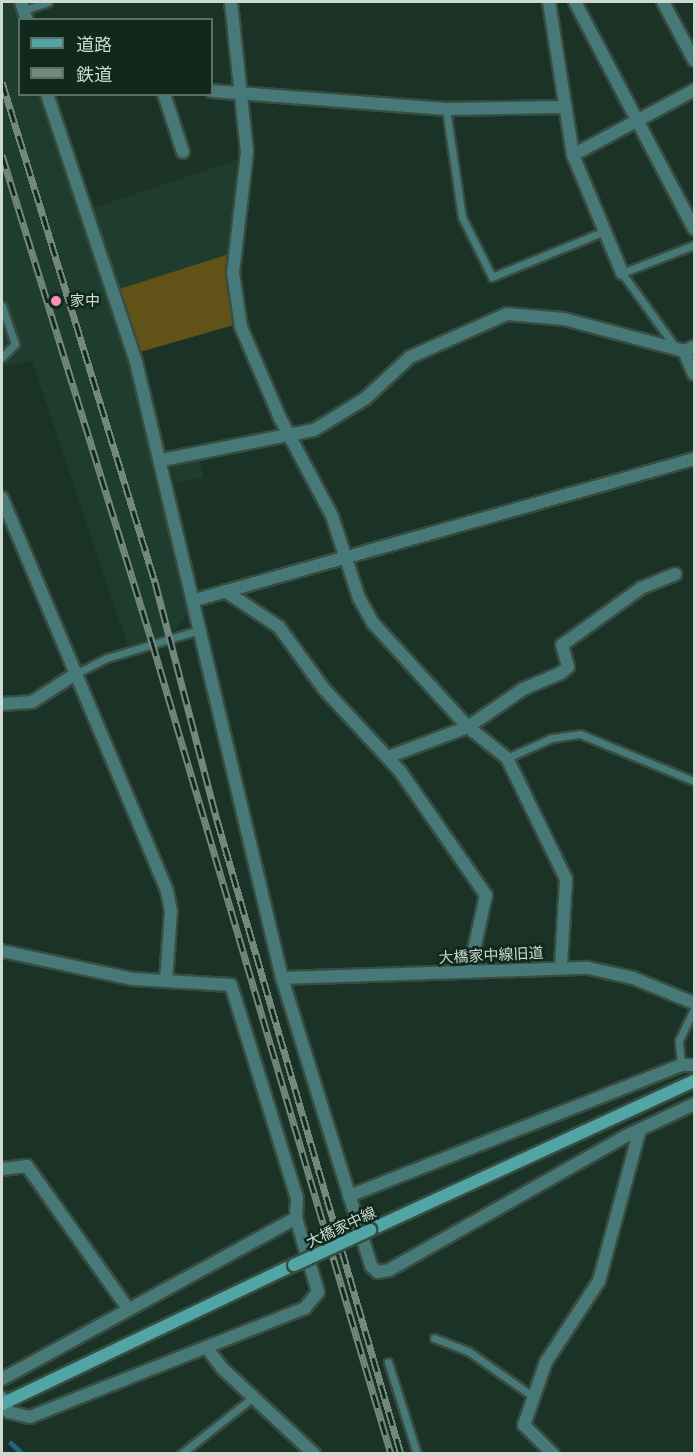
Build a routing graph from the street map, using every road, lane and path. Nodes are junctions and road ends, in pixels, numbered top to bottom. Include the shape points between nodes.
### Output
1 (48, 2) edge
2 (231, 2) edge
3 (549, 2) edge
4 (575, 2) edge
5 (663, 2) edge
6 (24, 10) edge
7 (694, 60) edge
8 (694, 90) edge
9 (213, 91) edge
10 (48, 96) edge
11 (165, 96) edge
12 (239, 97) junction
13 (563, 107) junction
14 (446, 109) junction
15 (637, 121) junction
16 (183, 152) dead end
17 (573, 155) junction
18 (694, 229) edge
19 (602, 232) junction
20 (694, 245) edge
21 (622, 273) junction
22 (2, 306) edge
23 (685, 349) edge
24 (2, 357) edge
25 (694, 374) edge
26 (295, 436) junction
27 (694, 459) edge
28 (162, 460) junction
29 (2, 498) edge
30 (348, 556) junction
31 (675, 574) dead end
32 (225, 591) junction
33 (195, 600) junction
34 (202, 629) junction
35 (77, 673) junction
36 (2, 704) edge
37 (468, 727) junction
38 (388, 757) junction
39 (507, 758) junction
40 (694, 781) edge
41 (2, 951) edge
42 (561, 967) junction
43 (469, 972) junction
44 (282, 978) junction
45 (166, 981) junction
46 (694, 1003) edge
47 (694, 1009) edge
48 (681, 1065) junction
49 (694, 1065) edge
50 (694, 1081) edge
51 (694, 1104) edge
52 (640, 1129) junction
53 (2, 1169) edge
54 (349, 1196) junction
55 (296, 1218) junction
56 (129, 1310) junction
57 (434, 1338) dead end
58 (207, 1348) junction
59 (388, 1362) dead end
60 (2, 1379) edge
61 (252, 1398) junction
62 (535, 1398) junction
63 (2, 1402) edge
64 (181, 1454) edge
65 (314, 1454) edge
66 (417, 1454) edge
67 (553, 1454) edge

1 - 6 lane
2 - 12 street
3 - 13 street
4 - 15 street
5 - 7 street
8 - 15 street
9 - 12 street
10 - 28 street via 136,362
11 - 16 street
12 - 14 street
12 - 26 street via 248,152 234,293 264,381
13 - 14 street
13 - 17 street
14 - 19 lane via 462,217 492,277
15 - 17 street
15 - 18 street
17 - 19 street
19 - 21 street
20 - 21 lane
21 - 23 lane
22 - 24 lane via 15,344
23 - 25 street
23 - 26 street via 564,319 507,314 410,357 350,409
26 - 28 street
26 - 30 street
27 - 30 street
28 - 33 street
29 - 35 street
30 - 32 street
30 - 37 street via 359,598 374,623
31 - 37 street via 641,588 562,645 568,667 561,673 523,689
32 - 33 street
32 - 38 street via 279,627 324,689
33 - 34 street
34 - 35 lane via 107,658
34 - 44 street
35 - 36 street via 32,702
35 - 45 street via 170,902
37 - 38 street
37 - 39 street
38 - 43 street via 486,895
39 - 40 lane via 552,738 580,734
39 - 42 street via 566,879
41 - 45 street
42 - 43 street, 大橋家中線旧道
42 - 46 street, 大橋家中線旧道 via 607,970
43 - 44 street, 大橋家中線旧道
44 - 54 street
45 - 55 street via 219,980 231,985 297,1198
47 - 48 lane via 679,1040
48 - 49 street
48 - 54 street
50 - 63 main road, 大橋家中線, bridge
51 - 52 street
52 - 54 street via 389,1270 378,1272 371,1266
52 - 62 street via 599,1281 546,1362
53 - 56 street via 27,1166
55 - 56 street via 225,1253
55 - 58 street via 317,1298 305,1308
56 - 60 street
57 - 62 lane via 468,1351
58 - 61 street
58 - 63 street via 30,1417 17,1418
59 - 66 lane
61 - 64 lane
61 - 65 street
62 - 67 street via 524,1425

